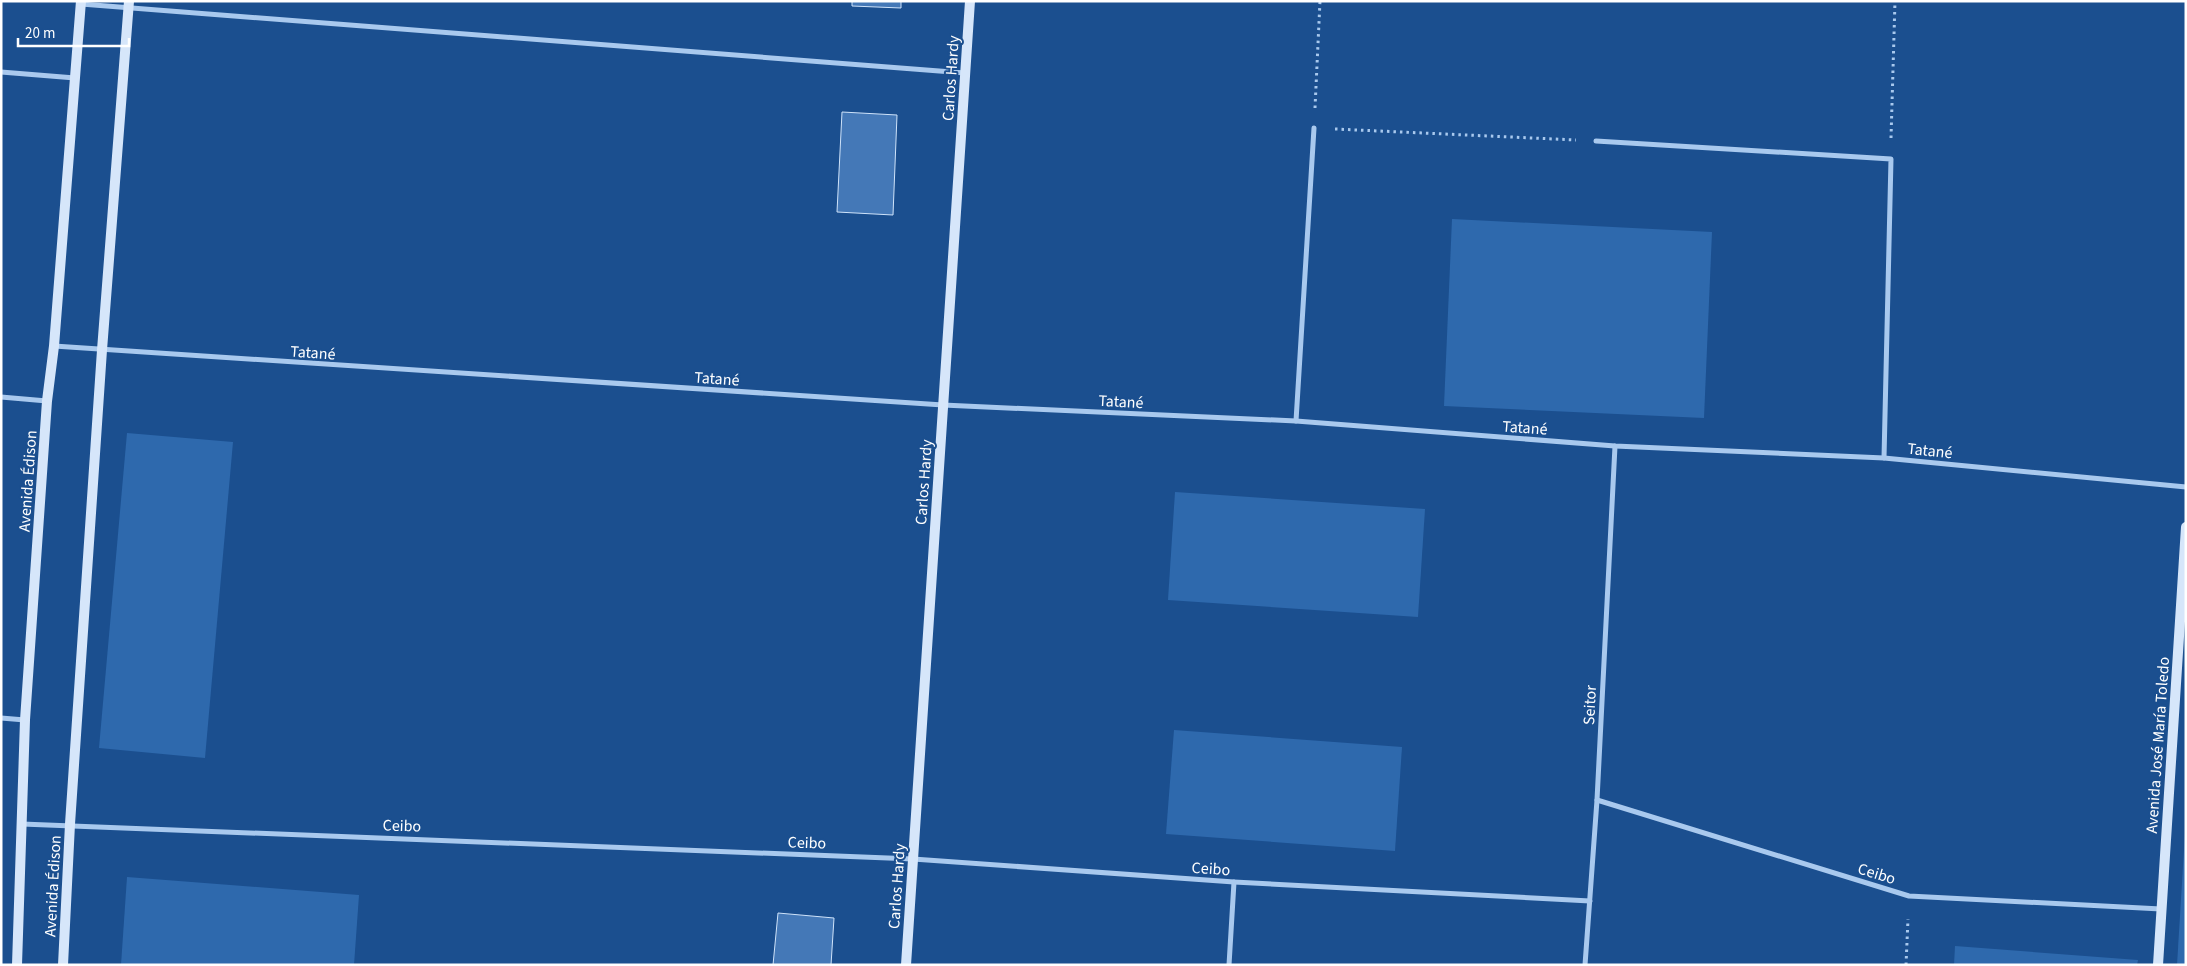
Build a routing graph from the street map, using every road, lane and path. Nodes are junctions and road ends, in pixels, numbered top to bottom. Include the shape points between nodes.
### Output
1 (970, 1) edge
2 (1320, 1) edge
3 (1895, 1) edge
4 (81, 3) edge
5 (129, 5) edge
6 (1, 72) edge
7 (965, 73) junction
8 (75, 78) junction
9 (1314, 128) junction
10 (1596, 140) joint
11 (1891, 159) junction
12 (54, 346) junction
13 (102, 350) junction
14 (1, 397) edge
15 (47, 401) junction
16 (943, 405) junction
17 (1296, 421) junction
18 (1615, 446) junction
19 (1884, 458) junction
20 (2186, 487) edge
21 (2186, 526) edge
22 (1, 718) edge
23 (25, 720) junction
24 (1597, 800) junction
25 (22, 824) junction
26 (70, 824) junction
27 (913, 859) junction
28 (1234, 882) junction
29 (1909, 896) junction
30 (1590, 901) junction
31 (2161, 909) junction
32 (17, 965) edge
33 (63, 965) edge
34 (906, 965) edge
35 (1229, 965) edge
36 (1585, 965) edge
37 (1906, 965) edge
38 (2158, 965) edge

1 - 7 main road, Carlos Hardy
2 - 9 path
3 - 11 path
4 - 5 street
4 - 8 main road, Avenida Édison
5 - 7 street
5 - 13 main road, Avenida Édison
6 - 8 street
7 - 16 main road, Carlos Hardy
8 - 12 main road, Avenida Édison
9 - 10 path
9 - 17 street
10 - 11 street
11 - 19 street
12 - 13 street, Tatané
12 - 15 main road, Avenida Édison
13 - 16 street, Tatané
13 - 26 main road, Avenida Édison
14 - 15 street
15 - 23 main road, Avenida Édison
16 - 17 street, Tatané
16 - 27 main road, Carlos Hardy
17 - 18 street, Tatané
18 - 19 street, Tatané
18 - 24 street, Seitor
19 - 20 street, Tatané
21 - 31 main road, Avenida José María Toledo
22 - 23 street
23 - 25 main road, Avenida Édison
24 - 29 street, Ceibo
24 - 30 street, Seitor
25 - 26 street, Ceibo
25 - 32 main road, Avenida Édison
26 - 27 street, Ceibo
26 - 33 main road, Avenida Édison
27 - 28 street, Ceibo
27 - 34 main road, Carlos Hardy
28 - 30 street, Ceibo
28 - 35 street
29 - 31 street, Ceibo
29 - 37 path
30 - 36 street, Seitor
31 - 38 main road, Avenida José María Toledo

